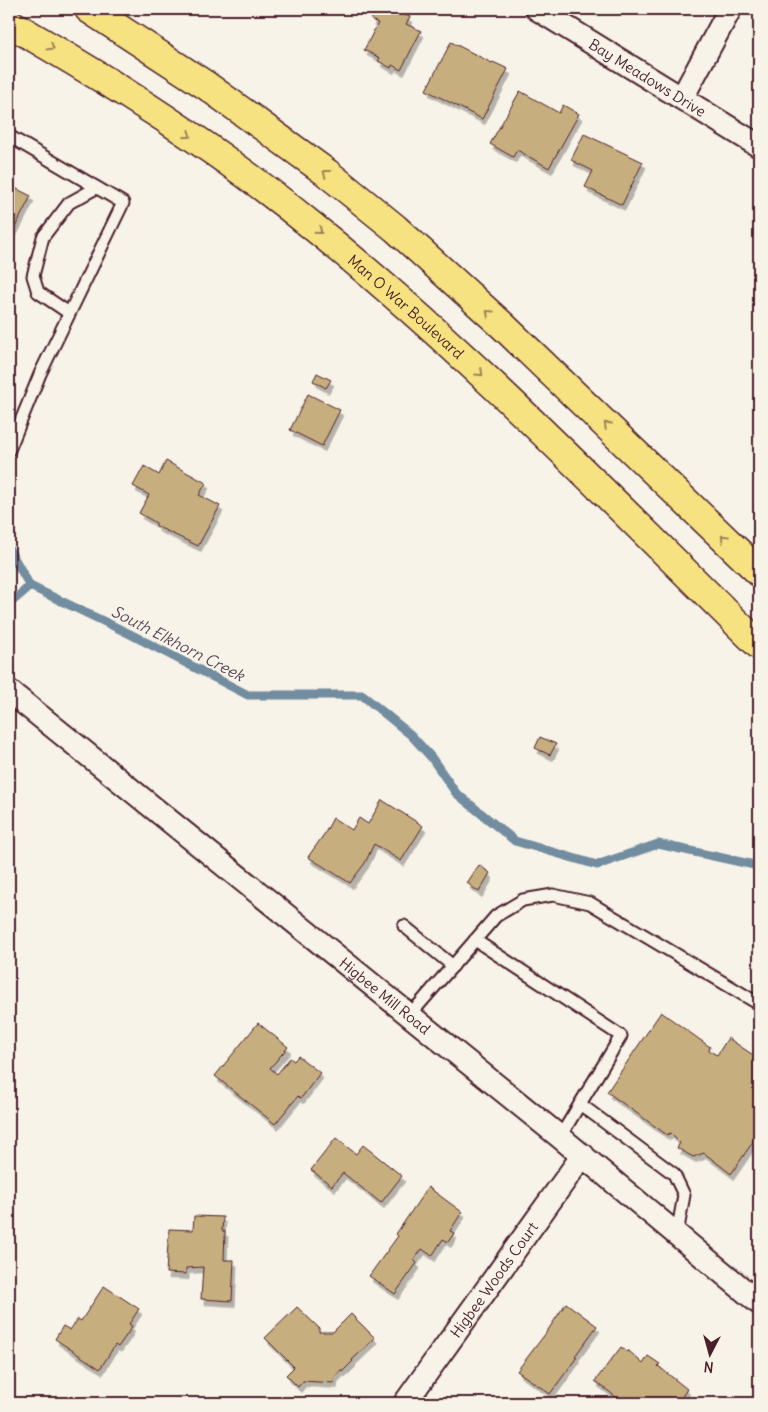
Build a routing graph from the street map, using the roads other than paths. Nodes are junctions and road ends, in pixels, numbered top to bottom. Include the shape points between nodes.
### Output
1 (89, 9) edge
2 (537, 9) edge
3 (730, 9) edge
4 (9, 23) edge
5 (682, 98) junction
6 (9, 136) edge
7 (759, 146) edge
8 (96, 188) junction
9 (70, 313) junction
10 (9, 450) edge
11 (759, 572) edge
12 (759, 645) edge
13 (9, 691) edge
14 (404, 926) dead end
15 (475, 940) junction
16 (453, 966) junction
17 (759, 1004) edge
18 (410, 1015) junction
19 (580, 1104) junction
20 (560, 1137) junction
21 (582, 1155) junction
22 (677, 1234) junction
23 (759, 1303) edge
24 (405, 1403) edge

11 -> 1 main road via 502,325 395,228 327,173 207,86
2 - 5 street, Bay Meadows Drive
3 - 5 street
4 -> 12 main road, Man O War Boulevard via 218,154 310,224 387,288 496,388
5 - 7 street, Bay Meadows Drive
6 - 8 lane
8 - 9 lane via 123,203
8 - 9 lane via 69,203 43,237 33,276 38,292
9 - 10 lane via 40,374
13 - 18 street, Higbee Mill Road
14 - 16 lane
15 - 16 lane
15 - 17 lane via 496,916 522,900 552,896 590,903
15 - 19 lane via 621,1036
16 - 18 lane
18 - 20 street, Higbee Mill Road
19 - 20 lane
19 - 22 lane via 674,1174 684,1195
20 - 21 street, Higbee Mill Road
21 - 22 street, Higbee Mill Road
21 - 24 street, Higbee Woods Court
22 - 23 street, Higbee Mill Road

